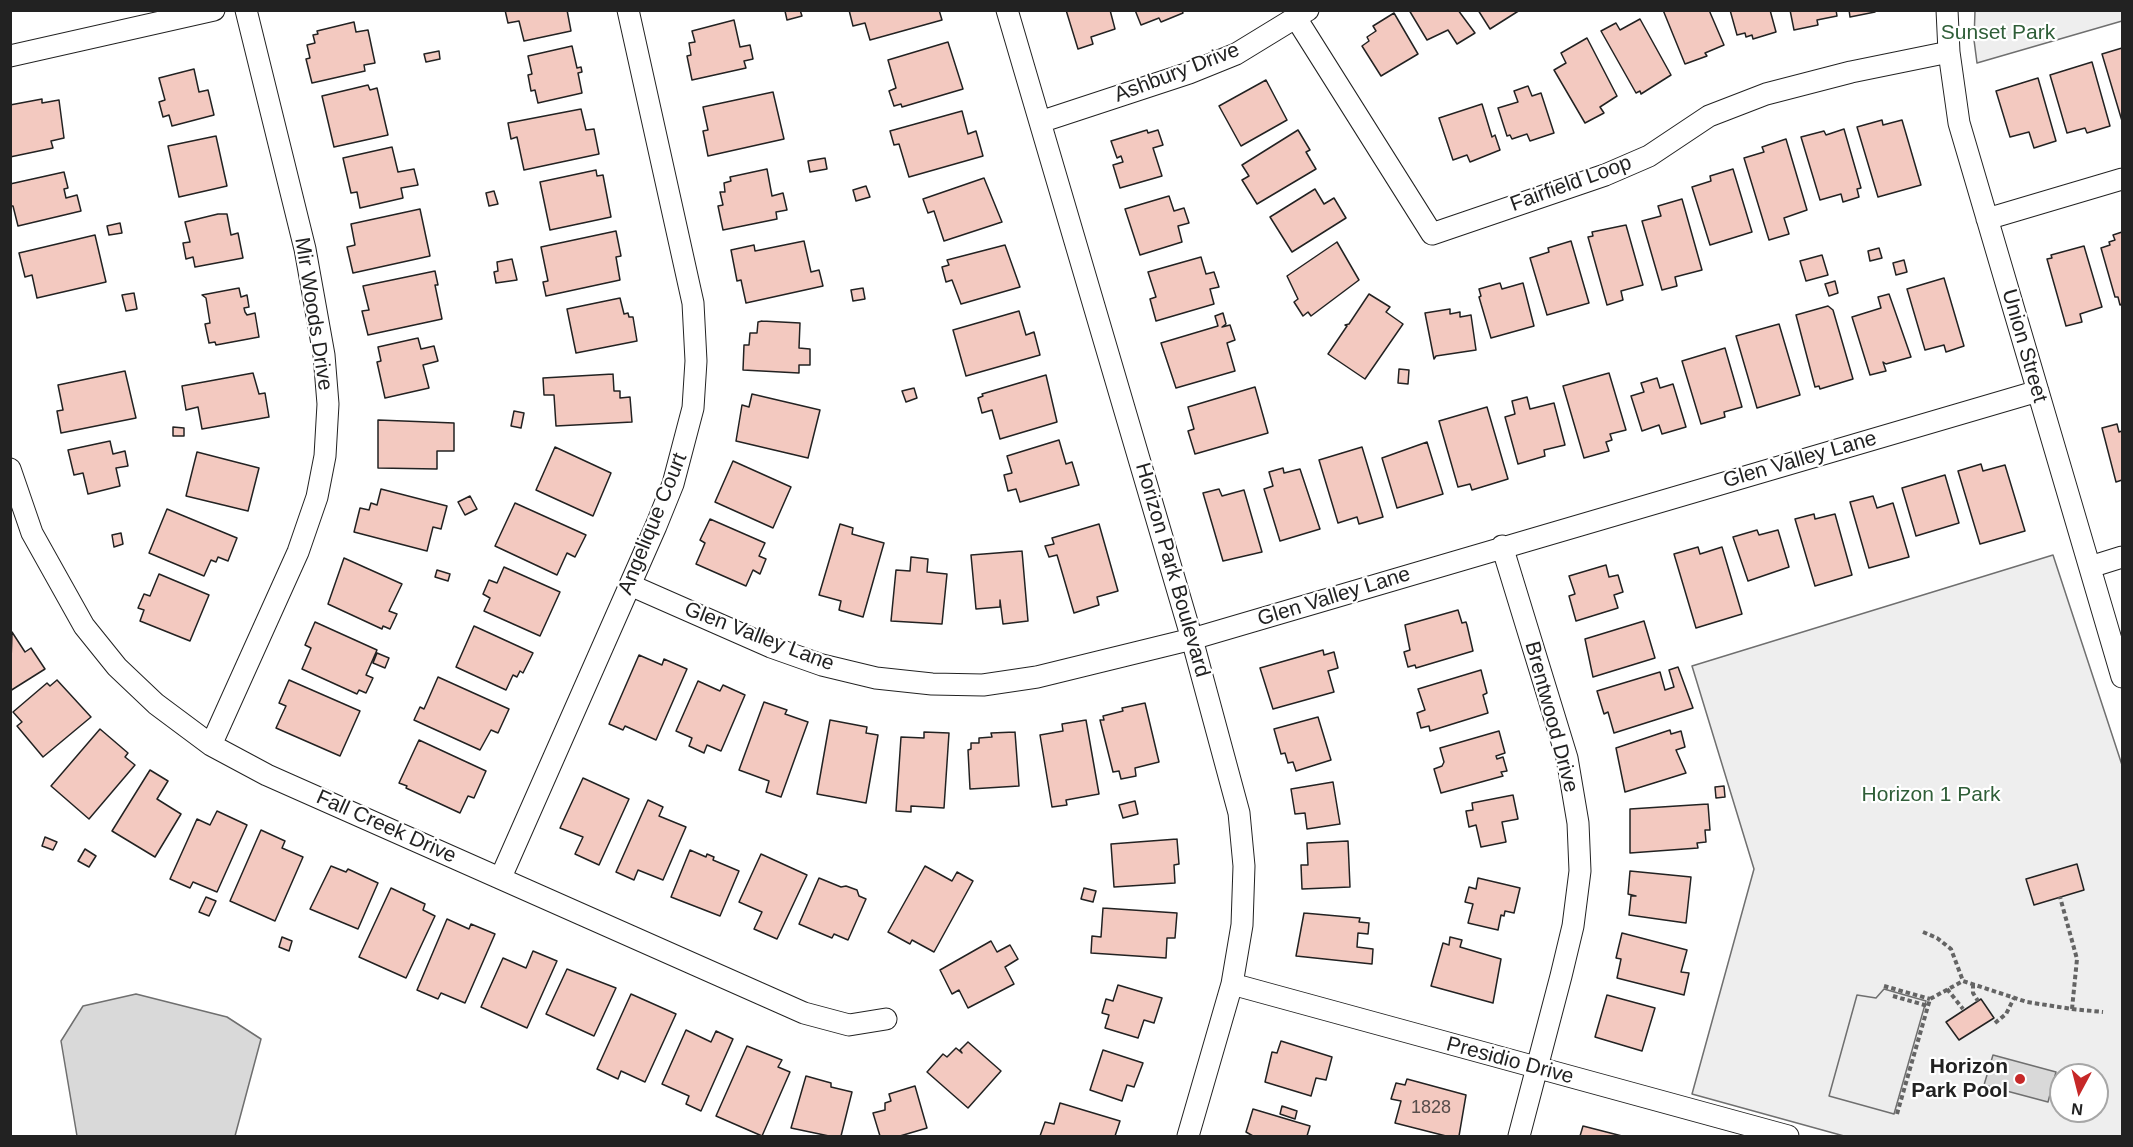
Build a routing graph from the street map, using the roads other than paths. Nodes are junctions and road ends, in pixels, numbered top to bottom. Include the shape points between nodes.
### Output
1 (214, 10) edge
2 (246, 10) edge
3 (628, 10) edge
4 (1007, 10) edge
5 (1947, 10) edge
6 (1302, 14) edge
7 (1948, 52) junction
8 (10, 56) edge
9 (1040, 122) junction
10 (2122, 179) edge
11 (1987, 219) junction
12 (2038, 391) junction
13 (10, 469) edge
14 (1502, 546) junction
15 (2122, 557) edge
16 (2090, 567) junction
17 (630, 585) junction
18 (1192, 639) junction
19 (2122, 677) edge
20 (211, 745) junction
21 (501, 877) junction
22 (1232, 984) junction
23 (886, 1019) dead end
24 (1537, 1069) junction
25 (1188, 1137) edge
26 (1519, 1137) edge
27 (1788, 1137) edge

1 - 8 street
2 - 20 street, Mir Woods Drive via 304,249 324,355 328,414 325,456 306,530
3 - 17 street, Angelique Court via 693,303 696,361 693,408 684,448
4 - 9 street, Horizon Park Boulevard
5 - 7 street, Union Street
6 - 7 street, Fairfield Loop via 1432,234 1605,176 1649,156 1709,116 1766,94
6 - 9 street, Ashbury Drive via 1236,54
7 - 11 street, Union Street via 1959,123
9 - 18 street, Horizon Park Boulevard
10 - 11 street
11 - 12 street, Union Street
12 - 14 street, Glen Valley Lane
12 - 16 street, Union Street
13 - 20 street, Fall Creek Drive via 32,533 84,626 117,668 156,704
14 - 18 street, Glen Valley Lane
14 - 24 street, Brentwood Drive via 1567,758 1578,823 1580,871 1573,926
15 - 16 street
16 - 19 street, Union Street
17 - 18 street, Glen Valley Lane via 822,665 876,678 932,684 983,685 1037,677
17 - 21 street, Angelique Court
18 - 22 street, Horizon Park Boulevard via 1239,813 1244,866 1242,925
20 - 21 street, Fall Creek Drive via 267,775
21 - 23 street, Fall Creek Drive via 804,1013 849,1025
22 - 24 street, Presidio Drive
22 - 25 street, Horizon Park Boulevard
24 - 26 street, Brentwood Drive
24 - 27 street, Presidio Drive

